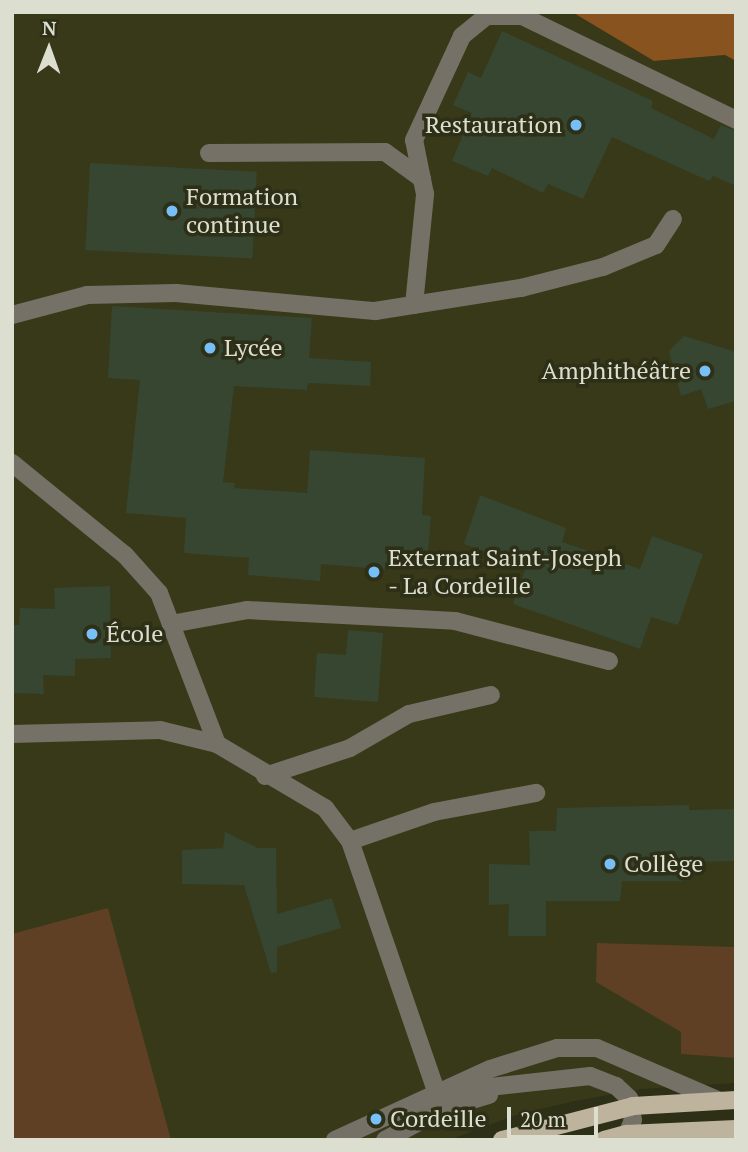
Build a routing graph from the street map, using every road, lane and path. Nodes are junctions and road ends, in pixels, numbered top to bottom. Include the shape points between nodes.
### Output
1 (736, 120) edge
2 (209, 153) dead end
3 (422, 179) junction
4 (673, 219) dead end
5 (414, 305) junction
6 (12, 315) edge
7 (12, 463) edge
8 (171, 624) junction
9 (609, 661) dead end
10 (491, 695) dead end
11 (12, 734) edge
12 (216, 744) junction
13 (265, 776) junction
14 (536, 793) dead end
15 (350, 841) junction
16 (532, 1081) junction
17 (436, 1093) junction
18 (727, 1100) edge
19 (633, 1106) junction
20 (729, 1129) edge
21 (627, 1134) junction
22 (335, 1140) edge
23 (385, 1140) edge
24 (502, 1140) edge
25 (604, 1140) edge

1 - 3 lane via 522,16 487,16 462,36 414,139
2 - 3 lane via 385,152
3 - 5 lane via 425,194
4 - 5 lane via 656,245 603,267 521,288
5 - 6 lane via 375,311 176,293 88,295
7 - 8 lane via 125,555 159,593
8 - 9 lane via 247,610 455,621
8 - 12 lane
10 - 13 lane via 409,714 350,748
11 - 12 lane via 160,730
12 - 13 lane
13 - 15 lane via 325,808
14 - 15 lane via 434,812
15 - 17 lane
16 - 17 lane
16 - 19 lane via 590,1076 617,1086
16 - 23 lane via 445,1108
17 - 18 lane via 489,1069 557,1048 597,1048
17 - 22 lane
18 - 19 main road
19 - 21 lane
19 - 24 main road
20 - 21 main road
21 - 25 main road

